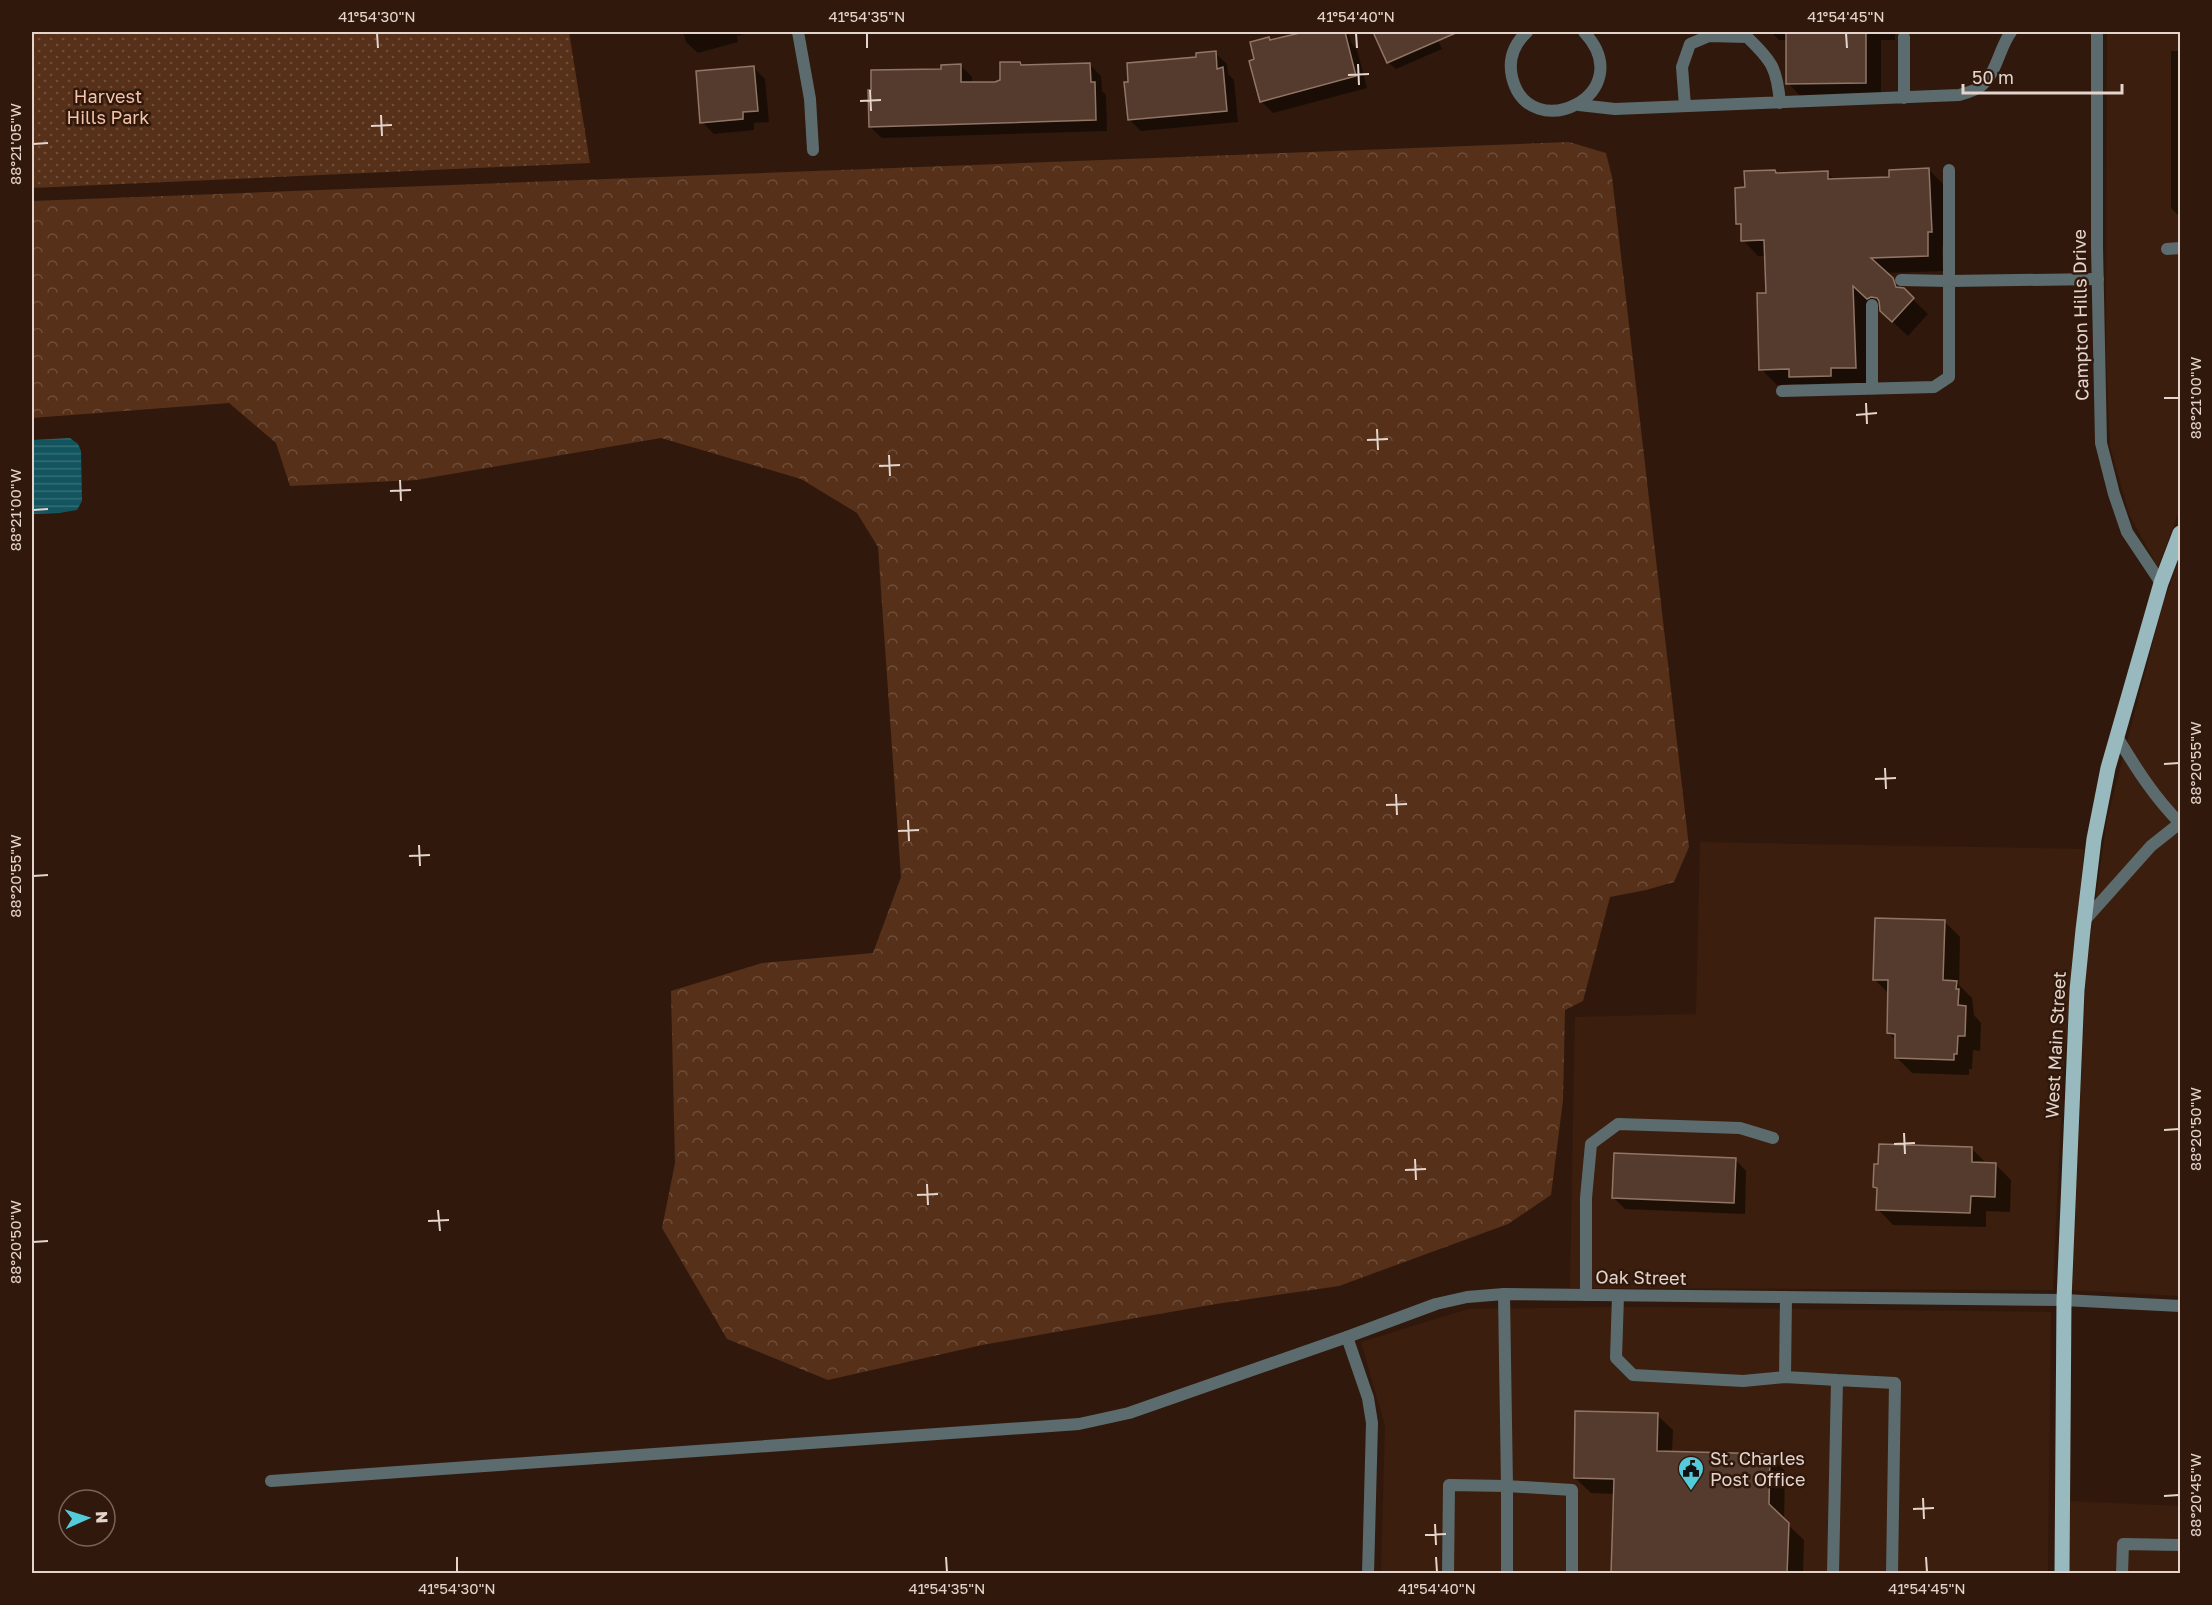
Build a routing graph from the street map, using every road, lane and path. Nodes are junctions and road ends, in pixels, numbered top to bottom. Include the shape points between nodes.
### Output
1 (1527, 32) edge
2 (1584, 32) edge
3 (2011, 32) edge
4 (2097, 32) edge
5 (803, 33) edge
6 (1904, 37) dead end
7 (1904, 98) junction
8 (1780, 103) junction
9 (1579, 105) junction
10 (1685, 106) junction
11 (813, 150) dead end
12 (1949, 170) dead end
13 (2181, 248) edge
14 (2167, 249) dead end
15 (2097, 279) junction
16 (1901, 280) dead end
17 (1950, 281) junction
18 (1872, 305) dead end
19 (1872, 389) junction
20 (1782, 392) dead end
21 (2181, 532) edge
22 (2161, 583) junction
23 (2117, 737) junction
24 (2181, 823) edge
25 (2084, 921) junction
26 (1773, 1138) dead end
27 (1504, 1294) junction
28 (1586, 1295) junction
29 (1618, 1296) junction
30 (1786, 1297) junction
31 (2064, 1300) junction
32 (2181, 1306) edge
33 (1347, 1337) junction
34 (1785, 1377) junction
35 (1837, 1380) junction
36 (271, 1481) dead end
37 (1507, 1486) junction
38 (2181, 1545) edge
39 (1368, 1574) edge
40 (1448, 1574) edge
41 (1507, 1574) edge
42 (1572, 1574) edge
43 (1833, 1574) edge
44 (1892, 1574) edge
45 (2061, 1574) edge
46 (2122, 1574) edge

1 - 9 street via 1512,54 1510,69 1522,97 1549,111 1565,111
2 - 9 street via 1599,54 1600,68 1590,95
3 - 7 street via 1991,76 1980,87 1959,95
4 - 15 street, Campton Hills Drive
5 - 11 street
6 - 7 street
7 - 8 street
8 - 10 street
8 - 10 street via 1778,76 1764,53 1747,37 1709,36 1689,44 1682,67
9 - 10 street via 1615,109
12 - 17 street
13 - 14 street
15 - 17 street
15 - 22 street, Campton Hills Drive via 2102,443 2127,532
16 - 17 street
17 - 19 street via 1949,377 1934,387
18 - 19 street
19 - 20 street
21 - 22 main road, West Main Street
22 - 23 main road, West Main Street
23 - 24 street via 2145,783
23 - 25 main road, West Main Street via 2094,839
24 - 25 street via 2123,874
25 - 31 main road, West Main Street via 2077,990
26 - 28 street via 1740,1128 1618,1124 1591,1144 1586,1198
27 - 28 street, Oak Street
27 - 33 street, Oak Street via 1436,1304
27 - 37 street
28 - 29 street, Oak Street
29 - 30 street, Oak Street
29 - 34 street via 1616,1358 1633,1375 1743,1381
30 - 31 street, Oak Street
30 - 34 street
31 - 32 street, Oak Street
31 - 45 main road, West Main Street
33 - 36 street, Oak Street via 1129,1413 1079,1424
33 - 39 street via 1368,1398 1372,1423
34 - 35 street
35 - 43 street
35 - 44 street via 1895,1383
37 - 40 street via 1449,1485
37 - 41 street
37 - 42 street via 1572,1491
38 - 46 street via 2123,1544

